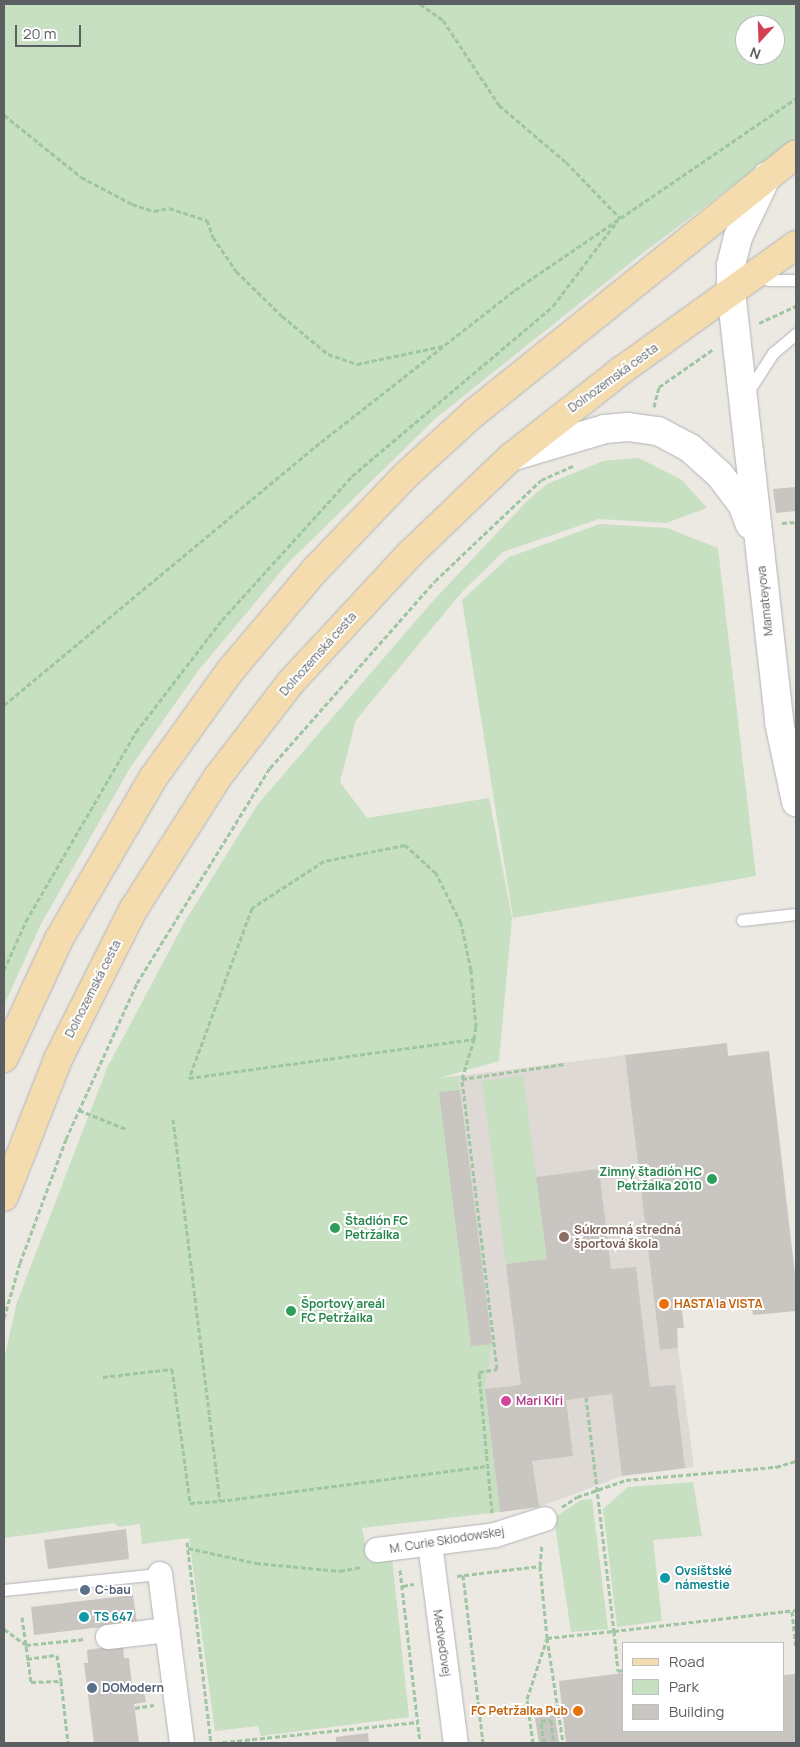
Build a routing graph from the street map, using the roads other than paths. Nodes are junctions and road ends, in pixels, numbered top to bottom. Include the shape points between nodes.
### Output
1 (796, 154) edge
2 (768, 175) junction
3 (796, 245) edge
4 (753, 275) junction
5 (796, 280) edge
6 (731, 291) junction
7 (796, 334) edge
8 (744, 399) junction
9 (510, 458) junction
10 (760, 554) junction
11 (796, 802) edge
12 (796, 914) edge
13 (742, 920) dead end
14 (4, 1058) edge
15 (4, 1197) edge
16 (545, 1519) road end
17 (430, 1544) junction
18 (373, 1558) road end
19 (160, 1574) joint
20 (4, 1590) edge
21 (168, 1630) junction
22 (108, 1637) road end
23 (182, 1743) edge
24 (456, 1743) edge

1 - 2 main road
2 - 6 street, Mamateyova via 738,237 730,273
2 - 14 main road via 456,429 364,518 288,601 209,698 136,804 59,939
3 - 4 main road, Dolnozemská cesta
4 - 5 lane via 769,280
4 - 6 main road, Dolnozemská cesta
6 - 8 street, Mamateyova
6 - 9 main road, Dolnozemská cesta via 622,370
7 - 8 lane via 772,352
8 - 10 street, Mamateyova
9 - 10 street via 605,429 648,429 684,444 720,475 742,504
9 - 15 main road, Dolnozemská cesta via 411,553 312,658 217,778 133,910 79,1012
10 - 11 street, Mamateyova via 779,722
12 - 13 lane
16 - 17 street, M. Curie Sklodowskej via 495,1535
17 - 18 street, M. Curie Sklodowskej
17 - 24 street, Medveďovej
19 - 20 lane
19 - 21 street
21 - 22 street
21 - 23 street

